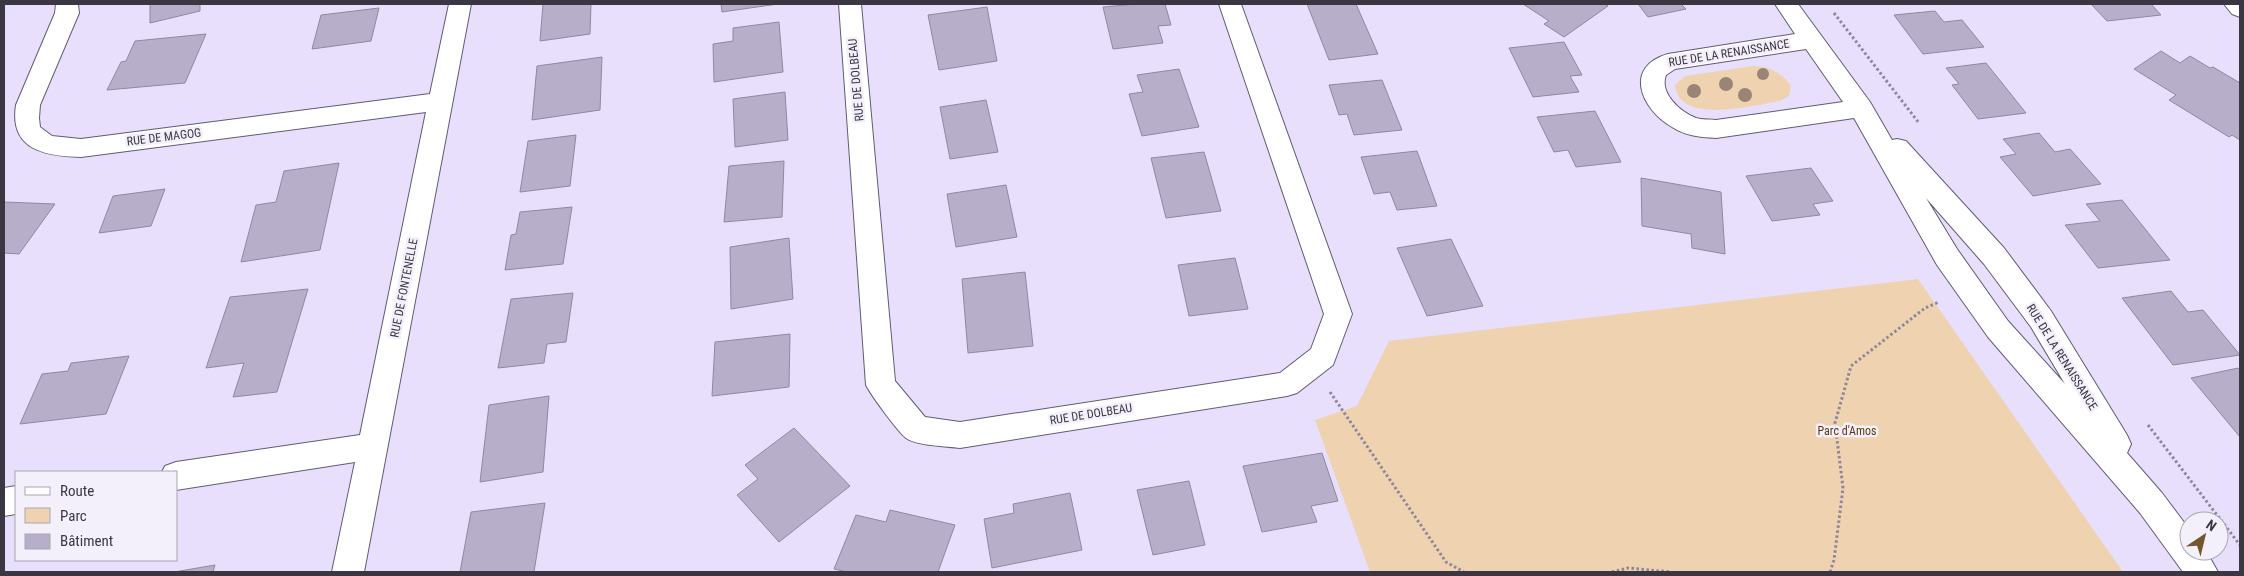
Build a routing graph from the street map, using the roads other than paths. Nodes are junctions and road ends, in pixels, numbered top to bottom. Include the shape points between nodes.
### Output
1 (67, 4) edge
2 (460, 4) edge
3 (850, 4) edge
4 (1230, 4) edge
5 (1786, 4) edge
6 (2235, 4) edge
7 (2240, 9) edge
8 (1813, 40) junction
9 (441, 100) junction
10 (1861, 108) junction
11 (373, 446) junction
12 (178, 476) edge
13 (2151, 504) junction
14 (348, 572) edge
15 (2202, 572) edge

1 - 9 street, RUE DE MAGOG via 67,13 25,117 34,137 46,146 80,148
2 - 9 street, RUE DE FONTENELLE
3 - 4 street, RUE DE DOLBEAU via 881,385 917,429 960,435 1287,384 1323,356 1338,314
5 - 8 street, RUE DE LA RENAISSANCE
6 - 7 street
8 - 10 street, RUE DE LA RENAISSANCE
8 - 10 street, RUE DE LA RENAISSANCE via 1668,62 1660,65 1652,77 1654,94 1667,111 1688,125 1699,128 1716,129
9 - 11 street, RUE DE FONTENELLE
10 - 13 street, RUE DE LA RENAISSANCE via 1946,257 1998,329
10 - 13 street, RUE DE LA RENAISSANCE via 1994,256 2041,319
11 - 12 street
11 - 14 street, RUE DE FONTENELLE
13 - 15 street, RUE DE LA RENAISSANCE

